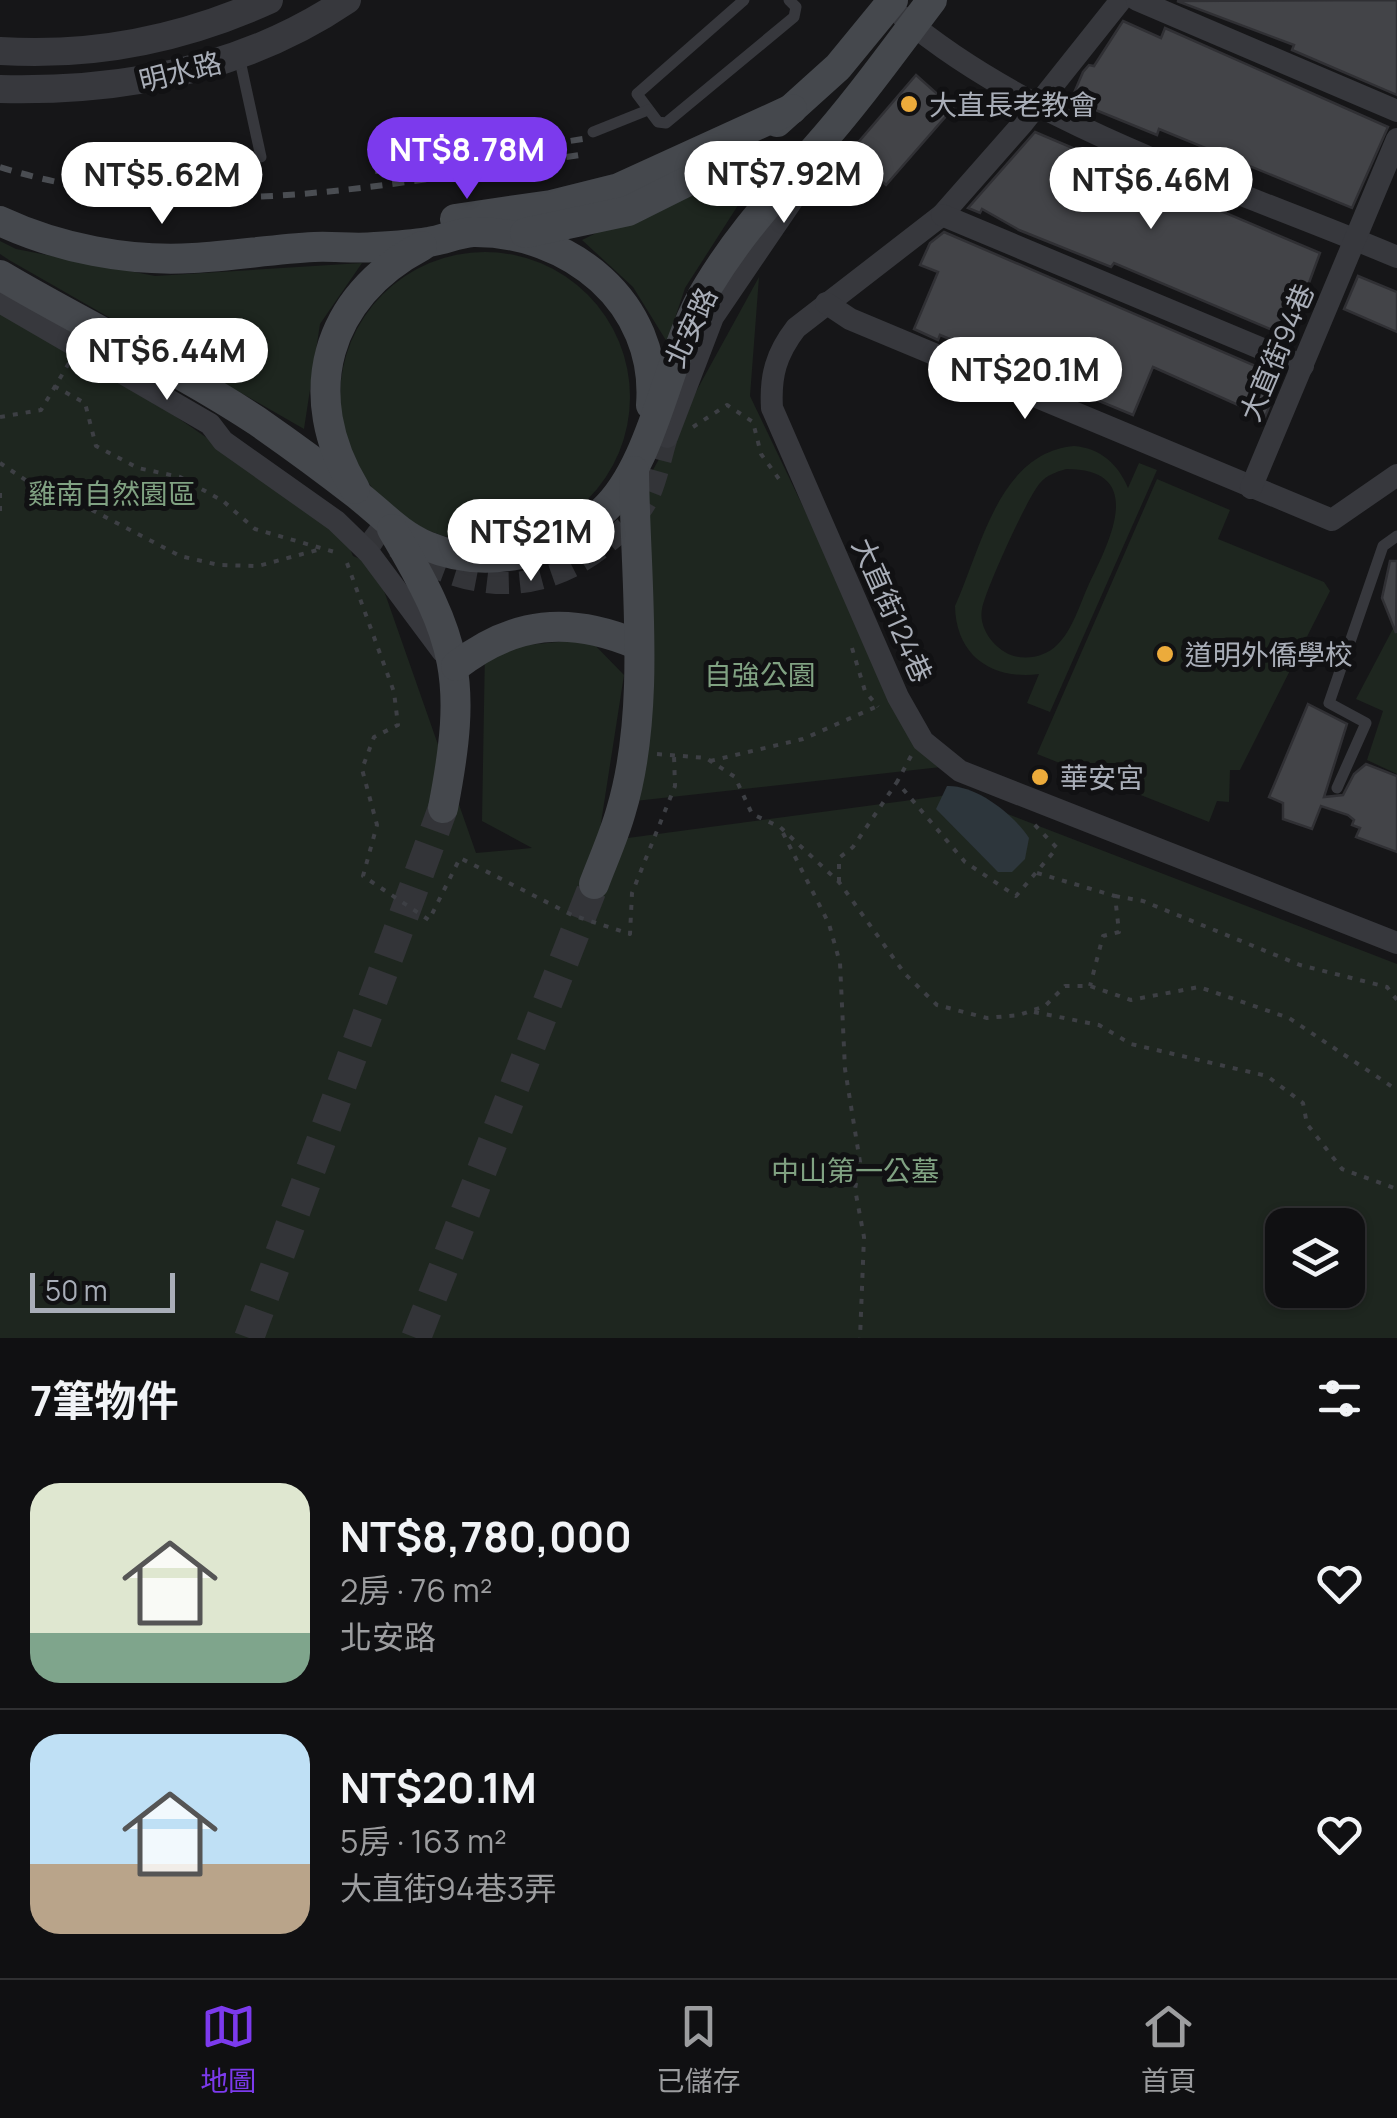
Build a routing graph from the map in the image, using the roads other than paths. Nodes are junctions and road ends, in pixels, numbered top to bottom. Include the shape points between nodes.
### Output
1 (268, 0) edge
2 (347, 0) edge
3 (744, 0) edge
4 (790, 0) edge
5 (932, 0) edge
6 (1121, 0) edge
7 (1136, 0) edge
8 (895, 8) edge
9 (0, 51) edge
10 (239, 56) junction
11 (0, 89) edge
12 (1037, 106) junction
13 (792, 109) junction
14 (648, 110) junction
15 (1397, 111) edge
16 (592, 132) dead end
17 (1397, 139) edge
18 (261, 156) dead end
19 (942, 215) junction
20 (0, 221) edge
21 (512, 236) junction
22 (1355, 239) junction
23 (428, 242) junction
24 (316, 247) junction
25 (1397, 257) edge
26 (0, 274) edge
27 (0, 302) edge
28 (826, 303) junction
29 (1303, 366) junction
30 (210, 424) junction
31 (658, 432) junction
32 (634, 471) junction
33 (1397, 475) edge
34 (1251, 488) junction
35 (359, 495) junction
36 (379, 527) junction
37 (1397, 536) edge
38 (636, 644) junction
39 (456, 666) junction
40 (1338, 788) dead end
41 (443, 808) tunnel mouth
42 (594, 884) tunnel mouth
43 (1397, 943) edge

1 - 9 street, 明水路 via 190,32 132,44 78,52
2 - 10 street, 明水路
3 - 14 lane via 636,94
4 - 14 lane via 794,17 703,96 666,122
5 - 8 main road, 北安路
6 - 12 street, 大直街124巷
7 - 15 street
8 - 12 street
8 - 13 main road, 北安路
8 - 31 main road, 北安路 via 816,149 755,213 706,288 679,340
10 - 11 street, 明水路 via 116,86
10 - 18 lane
12 - 19 street, 大直街124巷
12 - 22 street
13 - 21 main road, 北安路 via 736,158 628,211
13 - 24 main road via 619,188 551,205 356,232
14 - 16 lane
17 - 22 street, 大直街94巷
19 - 28 street, 大直街124巷
19 - 29 street
20 - 24 main road, 北安路 via 97,252 189,259
21 - 23 main road, 北安路 via 470,232
21 - 31 main road, 北安路 via 549,243 611,287 647,353
22 - 25 street
22 - 29 street, 大直街94巷
23 - 24 main road, 北安路
23 - 35 main road, 北安路 via 366,285 330,351 327,426
26 - 35 main road, 北安路 via 228,403
27 - 30 street
28 - 34 street via 850,320
28 - 43 street, 大直街124巷 via 781,348 770,380 772,408 888,702 912,747 1036,804
29 - 34 street, 大直街94巷
30 - 36 street
30 - 39 street via 223,441 370,552
31 - 32 main road, 北安路
32 - 36 main road, 北安路 via 606,509 568,538 523,555 476,558
32 - 38 main road
33 - 34 street via 1332,520
35 - 36 main road, 北安路
36 - 39 main road via 432,596
37 - 40 lane via 1383,546 1329,703 1366,723
38 - 39 main road via 582,626 506,633
38 - 42 main road via 632,754 622,810
39 - 41 main road via 457,737

